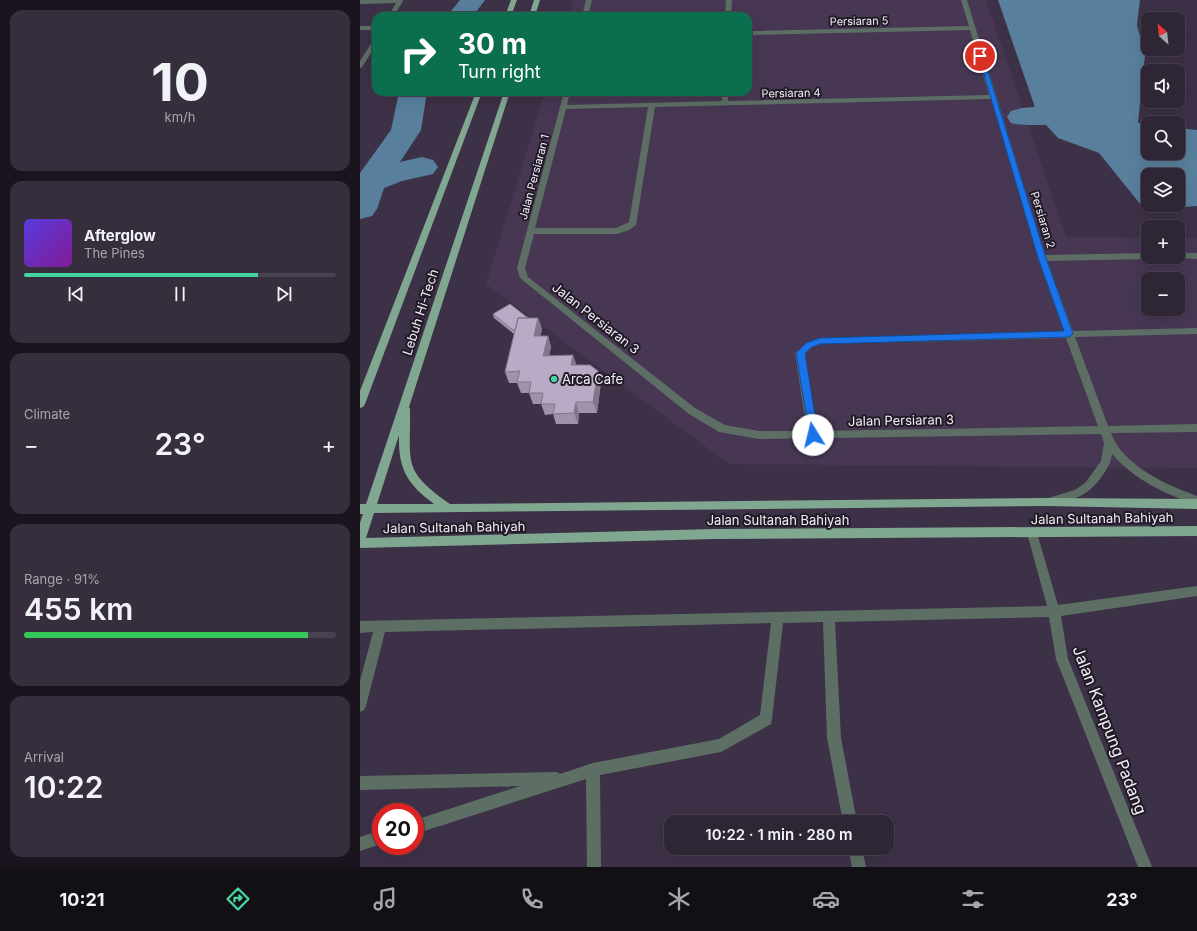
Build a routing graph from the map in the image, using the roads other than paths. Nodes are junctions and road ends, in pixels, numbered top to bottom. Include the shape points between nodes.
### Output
1 (514, 0) edge
2 (537, 0) edge
3 (589, 0) edge
4 (729, 0) edge
5 (964, 0) edge
6 (400, 1) edge
7 (360, 2) edge
8 (393, 12) edge
9 (510, 12) edge
10 (533, 12) edge
11 (586, 12) edge
12 (728, 12) edge
13 (360, 28) edge
14 (372, 28) edge
15 (971, 28) junction
16 (752, 34) edge
17 (372, 45) edge
18 (363, 55) edge
19 (360, 66) edge
20 (477, 96) edge
21 (506, 96) edge
22 (566, 96) edge
23 (725, 96) edge
24 (994, 97) junction
25 (724, 104) junction
26 (652, 106) junction
27 (564, 107) junction
28 (530, 231) junction
29 (1141, 256) edge
30 (1185, 256) edge
31 (1197, 256) edge
32 (1042, 258) junction
33 (521, 268) joint
34 (1197, 331) edge
35 (1069, 334) junction
36 (405, 401) junction
37 (360, 403) edge
38 (1197, 428) edge
39 (1104, 429) junction
40 (813, 435) junction
41 (1109, 443) junction
42 (1197, 501) edge
43 (1047, 502) junction
44 (1197, 504) edge
45 (450, 508) junction
46 (365, 509) edge
47 (1197, 531) edge
48 (1032, 534) junction
49 (360, 540) edge
50 (360, 544) edge
51 (1197, 591) edge
52 (1054, 611) junction
53 (829, 616) junction
54 (778, 617) junction
55 (360, 627) edge
56 (380, 627) junction
57 (360, 706) edge
58 (593, 770) junction
59 (567, 779) junction
60 (360, 783) edge
61 (849, 815) edge
62 (424, 824) edge
63 (372, 840) edge
64 (360, 844) edge
65 (856, 855) edge
66 (594, 867) edge
67 (859, 867) edge
68 (1145, 867) edge

1 - 9 main road
2 - 10 main road
3 - 11 street
4 - 12 street
5 - 15 street, Persiaran 2
6 - 7 street
6 - 8 street
13 - 14 street
15 - 16 street, Persiaran 5
15 - 24 street, Persiaran 2
17 - 18 street
18 - 19 street
20 - 37 main road, Lebuh Hi-Tech
21 - 36 main road, Lebuh Hi-Tech
22 - 27 street, Jalan Persiaran 1
23 - 25 street
24 - 25 street, Persiaran 4
24 - 32 street, Persiaran 2
25 - 26 street, Persiaran 4
26 - 27 street, Persiaran 4
26 - 28 street via 633,223 617,230
27 - 28 street, Jalan Persiaran 1
28 - 33 street, Jalan Persiaran 1
29 - 32 street
30 - 31 street
32 - 35 street, Persiaran 2
33 - 40 street, Jalan Persiaran 3 via 524,278 692,410 722,429 760,435
34 - 35 street
35 - 39 street, Persiaran 2
35 - 40 street via 820,341 809,345 800,353
36 - 45 main road via 406,458 411,474 430,495
36 - 46 main road, Lebuh Hi-Tech
38 - 39 street, Jalan Persiaran 3
39 - 40 street, Jalan Persiaran 3
39 - 41 street, Persiaran 2
41 - 42 street via 1127,464 1161,487
41 - 43 street via 1106,462 1090,485 1078,493
43 - 44 main road, Jalan Sultanah Bahiyah
43 - 45 main road, Jalan Sultanah Bahiyah
45 - 46 main road, Jalan Sultanah Bahiyah
46 - 49 main road, Lebuh Hi-Tech
47 - 48 main road, Jalan Sultanah Bahiyah
48 - 50 main road, Jalan Sultanah Bahiyah via 715,534
48 - 52 street, Jalan Kampung Padang
51 - 52 street
52 - 53 street
52 - 68 street, Jalan Kampung Padang via 1062,659
53 - 54 street
53 - 61 street via 834,738
54 - 56 street
54 - 58 street via 766,719 721,745
55 - 56 street
56 - 57 street
58 - 59 street
58 - 66 street
59 - 60 street
59 - 62 street
63 - 64 street
65 - 67 street

